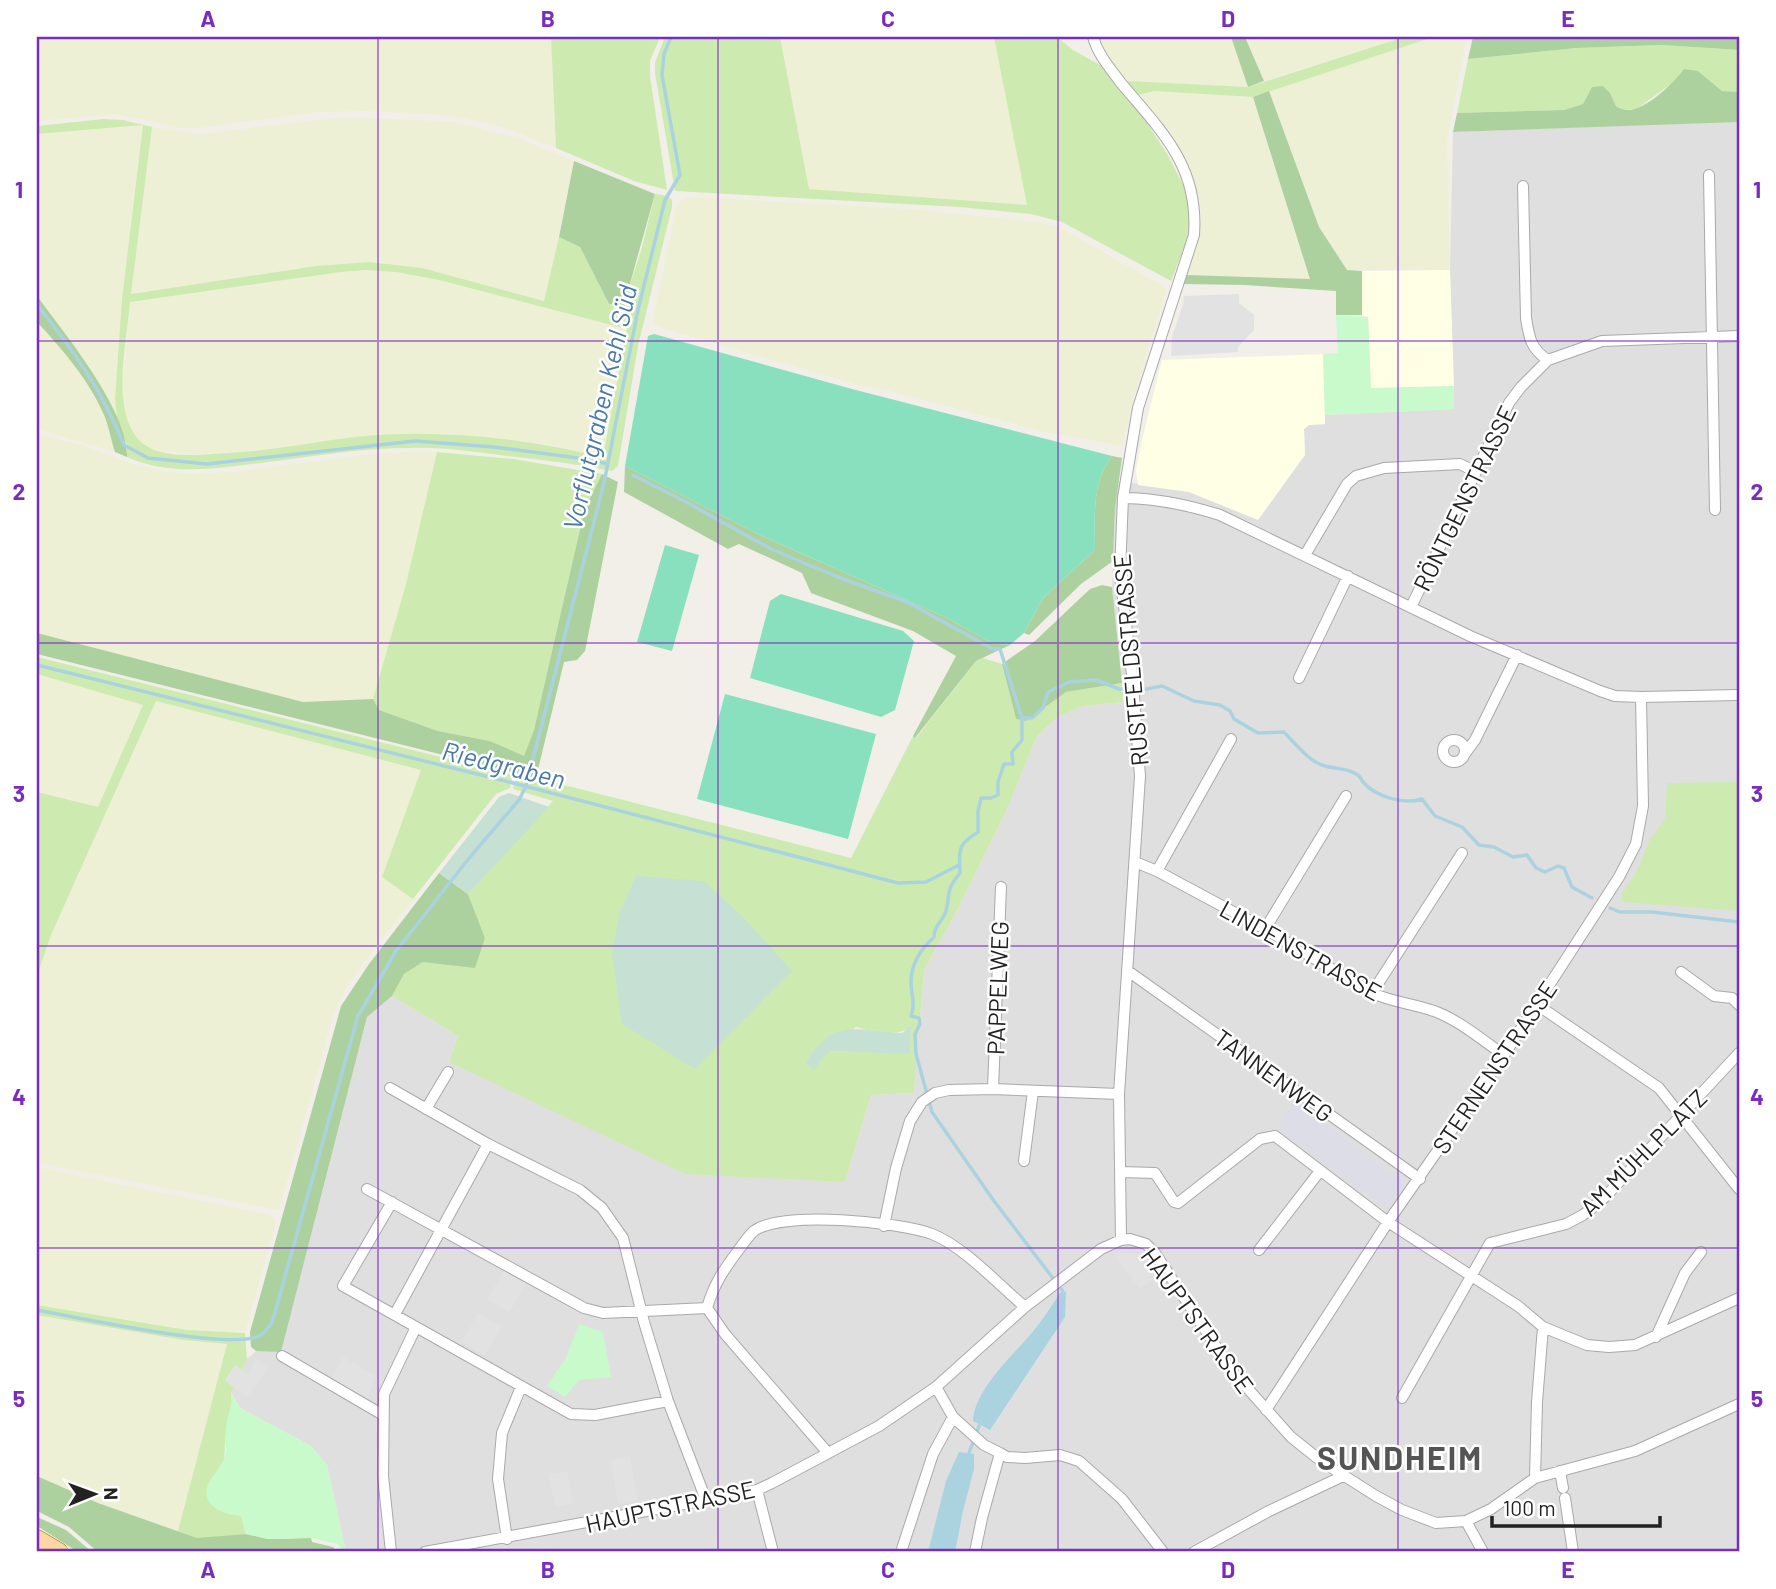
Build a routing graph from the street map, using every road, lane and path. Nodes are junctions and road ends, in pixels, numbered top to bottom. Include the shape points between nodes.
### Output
1 (1093, 37) edge
2 (1709, 175) dead end
3 (1523, 186) dead end
4 (1739, 336) edge
5 (1713, 337) junction
6 (1548, 360) junction
7 (1476, 472) junction
8 (1123, 498) junction
9 (1715, 510) dead end
10 (1305, 555) junction
11 (1348, 576) junction
12 (1410, 607) junction
13 (1517, 655) junction
14 (1299, 678) dead end
15 (1739, 695) edge
16 (1641, 697) junction
17 (1231, 739) dead end
18 (1464, 755) dead end
19 (1346, 796) dead end
20 (1462, 853) dead end
21 (1135, 862) junction
22 (1157, 871) junction
23 (1001, 887) dead end
24 (1265, 929) junction
25 (1128, 971) junction
26 (1681, 972) dead end
27 (1372, 993) junction
28 (1536, 1004) junction
29 (1739, 1005) edge
30 (1739, 1054) edge
31 (1504, 1055) junction
32 (448, 1072) dead end
33 (390, 1088) dead end
34 (993, 1089) junction
35 (1033, 1091) junction
36 (1119, 1094) junction
37 (426, 1108) junction
38 (1681, 1114) junction
39 (488, 1144) junction
40 (1024, 1161) dead end
41 (1320, 1171) junction
42 (1122, 1172) junction
43 (1420, 1179) junction
44 (367, 1188) dead end
45 (1739, 1189) edge
46 (392, 1202) junction
47 (1388, 1222) junction
48 (884, 1226) junction
49 (442, 1229) junction
50 (1121, 1240) junction
51 (1259, 1250) dead end
52 (1701, 1252) dead end
53 (1471, 1275) junction
54 (1739, 1298) edge
55 (1025, 1307) junction
56 (708, 1308) junction
57 (641, 1311) junction
58 (395, 1314) junction
59 (416, 1327) junction
60 (1543, 1327) junction
61 (1656, 1337) junction
62 (282, 1356) dead end
63 (521, 1387) junction
64 (936, 1387) junction
65 (1402, 1398) dead end
66 (668, 1401) junction
67 (1739, 1404) edge
68 (1266, 1410) junction
69 (383, 1415) junction
70 (953, 1417) junction
71 (828, 1453) junction
72 (1000, 1453) junction
73 (1560, 1471) junction
74 (1343, 1476) junction
75 (1535, 1478) junction
76 (757, 1490) junction
77 (706, 1500) junction
78 (1466, 1521) junction
79 (37, 1539) edge
80 (507, 1539) junction
81 (469, 1549) edge
82 (59, 1552) edge
83 (391, 1552) edge
84 (425, 1552) edge
85 (773, 1552) edge
86 (901, 1552) edge
87 (975, 1552) edge
88 (1163, 1552) edge
89 (1195, 1552) edge
90 (1483, 1552) edge
91 (1573, 1552) edge

1 - 8 street, RUSTFELDSTRASSE via 1107,64 1169,139 1196,210 1194,235 1138,408
2 - 5 street
3 - 6 street via 1529,339
4 - 5 street, RÖNTGENSTRASSE
5 - 6 street, RÖNTGENSTRASSE via 1602,341
5 - 9 street
6 - 7 street, RÖNTGENSTRASSE via 1509,403
7 - 10 street via 1460,464 1384,468 1356,475
7 - 12 street, RÖNTGENSTRASSE
8 - 10 street via 1182,503 1220,515
8 - 21 street, RUSTFELDSTRASSE via 1120,572 1140,776
10 - 11 street
11 - 12 street
11 - 14 street
12 - 13 street
13 - 16 street via 1600,691
13 - 18 street
15 - 16 street
16 - 28 street, STERNENSTRASSE via 1643,806 1636,844
17 - 22 street
19 - 24 street
20 - 27 street
21 - 22 street, LINDENSTRASSE
21 - 25 street, RUSTFELDSTRASSE
22 - 24 street, LINDENSTRASSE
23 - 34 street, PAPPELWEG
24 - 27 street, LINDENSTRASSE
25 - 36 street, RUSTFELDSTRASSE
25 - 43 street, TANNENWEG
26 - 29 street via 1714,996 1732,998
27 - 31 street, LINDENSTRASSE via 1447,1017
28 - 31 street, STERNENSTRASSE
28 - 38 street via 1659,1088
30 - 38 street, AM MÜHLPLATZ
31 - 43 street, STERNENSTRASSE
32 - 37 street
33 - 37 street
34 - 35 street
34 - 48 street via 949,1090 922,1102 910,1121
35 - 36 street
35 - 40 street
36 - 42 street, RUSTFELDSTRASSE
37 - 39 street
38 - 45 street
38 - 53 street, AM MÜHLPLATZ via 1583,1215 1566,1224 1490,1243
39 - 49 street
39 - 57 street via 580,1190 602,1208 622,1238
41 - 42 street via 1269,1136 1178,1203 1155,1173
41 - 47 street
41 - 51 street
42 - 50 street, RUSTFELDSTRASSE
43 - 47 street, STERNENSTRASSE
44 - 46 street
46 - 49 street
46 - 58 street via 343,1286
47 - 53 street
47 - 68 street, STERNENSTRASSE
48 - 55 street via 933,1234 953,1245
48 - 56 street via 837,1219 800,1220 753,1232 721,1273
49 - 57 street via 584,1308 603,1313
49 - 58 street
50 - 55 street, HAUPTSTRASSE via 1095,1252
50 - 68 street, HAUPTSTRASSE via 1146,1244 1155,1253 1228,1365
52 - 61 street via 1685,1273
53 - 60 street
53 - 65 street, AM MÜHLPLATZ
54 - 61 street
55 - 64 street, HAUPTSTRASSE
56 - 57 street
56 - 71 street
57 - 66 street
58 - 59 street
59 - 63 street
59 - 69 street via 384,1394
60 - 61 street via 1587,1345 1609,1347
60 - 75 street
62 - 69 street
63 - 66 street via 571,1414 595,1415
63 - 80 street via 502,1433 498,1479
64 - 70 street
64 - 71 street, HAUPTSTRASSE via 879,1426
66 - 77 street
67 - 73 street, HAUPTSTRASSE via 1635,1451
68 - 74 street, HAUPTSTRASSE via 1291,1437
69 - 83 street via 383,1476
70 - 72 street
70 - 86 street via 933,1454
71 - 76 street, HAUPTSTRASSE
72 - 87 street
72 - 88 street via 1013,1458 1060,1455 1079,1461 1122,1499
73 - 75 street, HAUPTSTRASSE
73 - 91 street
74 - 78 street, HAUPTSTRASSE via 1422,1518 1436,1523
74 - 89 street via 1269,1510
75 - 78 street, HAUPTSTRASSE
76 - 77 street, HAUPTSTRASSE
76 - 85 street
77 - 80 street, HAUPTSTRASSE
78 - 90 street
79 - 82 main road
80 - 81 street, HAUPTSTRASSE
81 - 84 street, HAUPTSTRASSE

